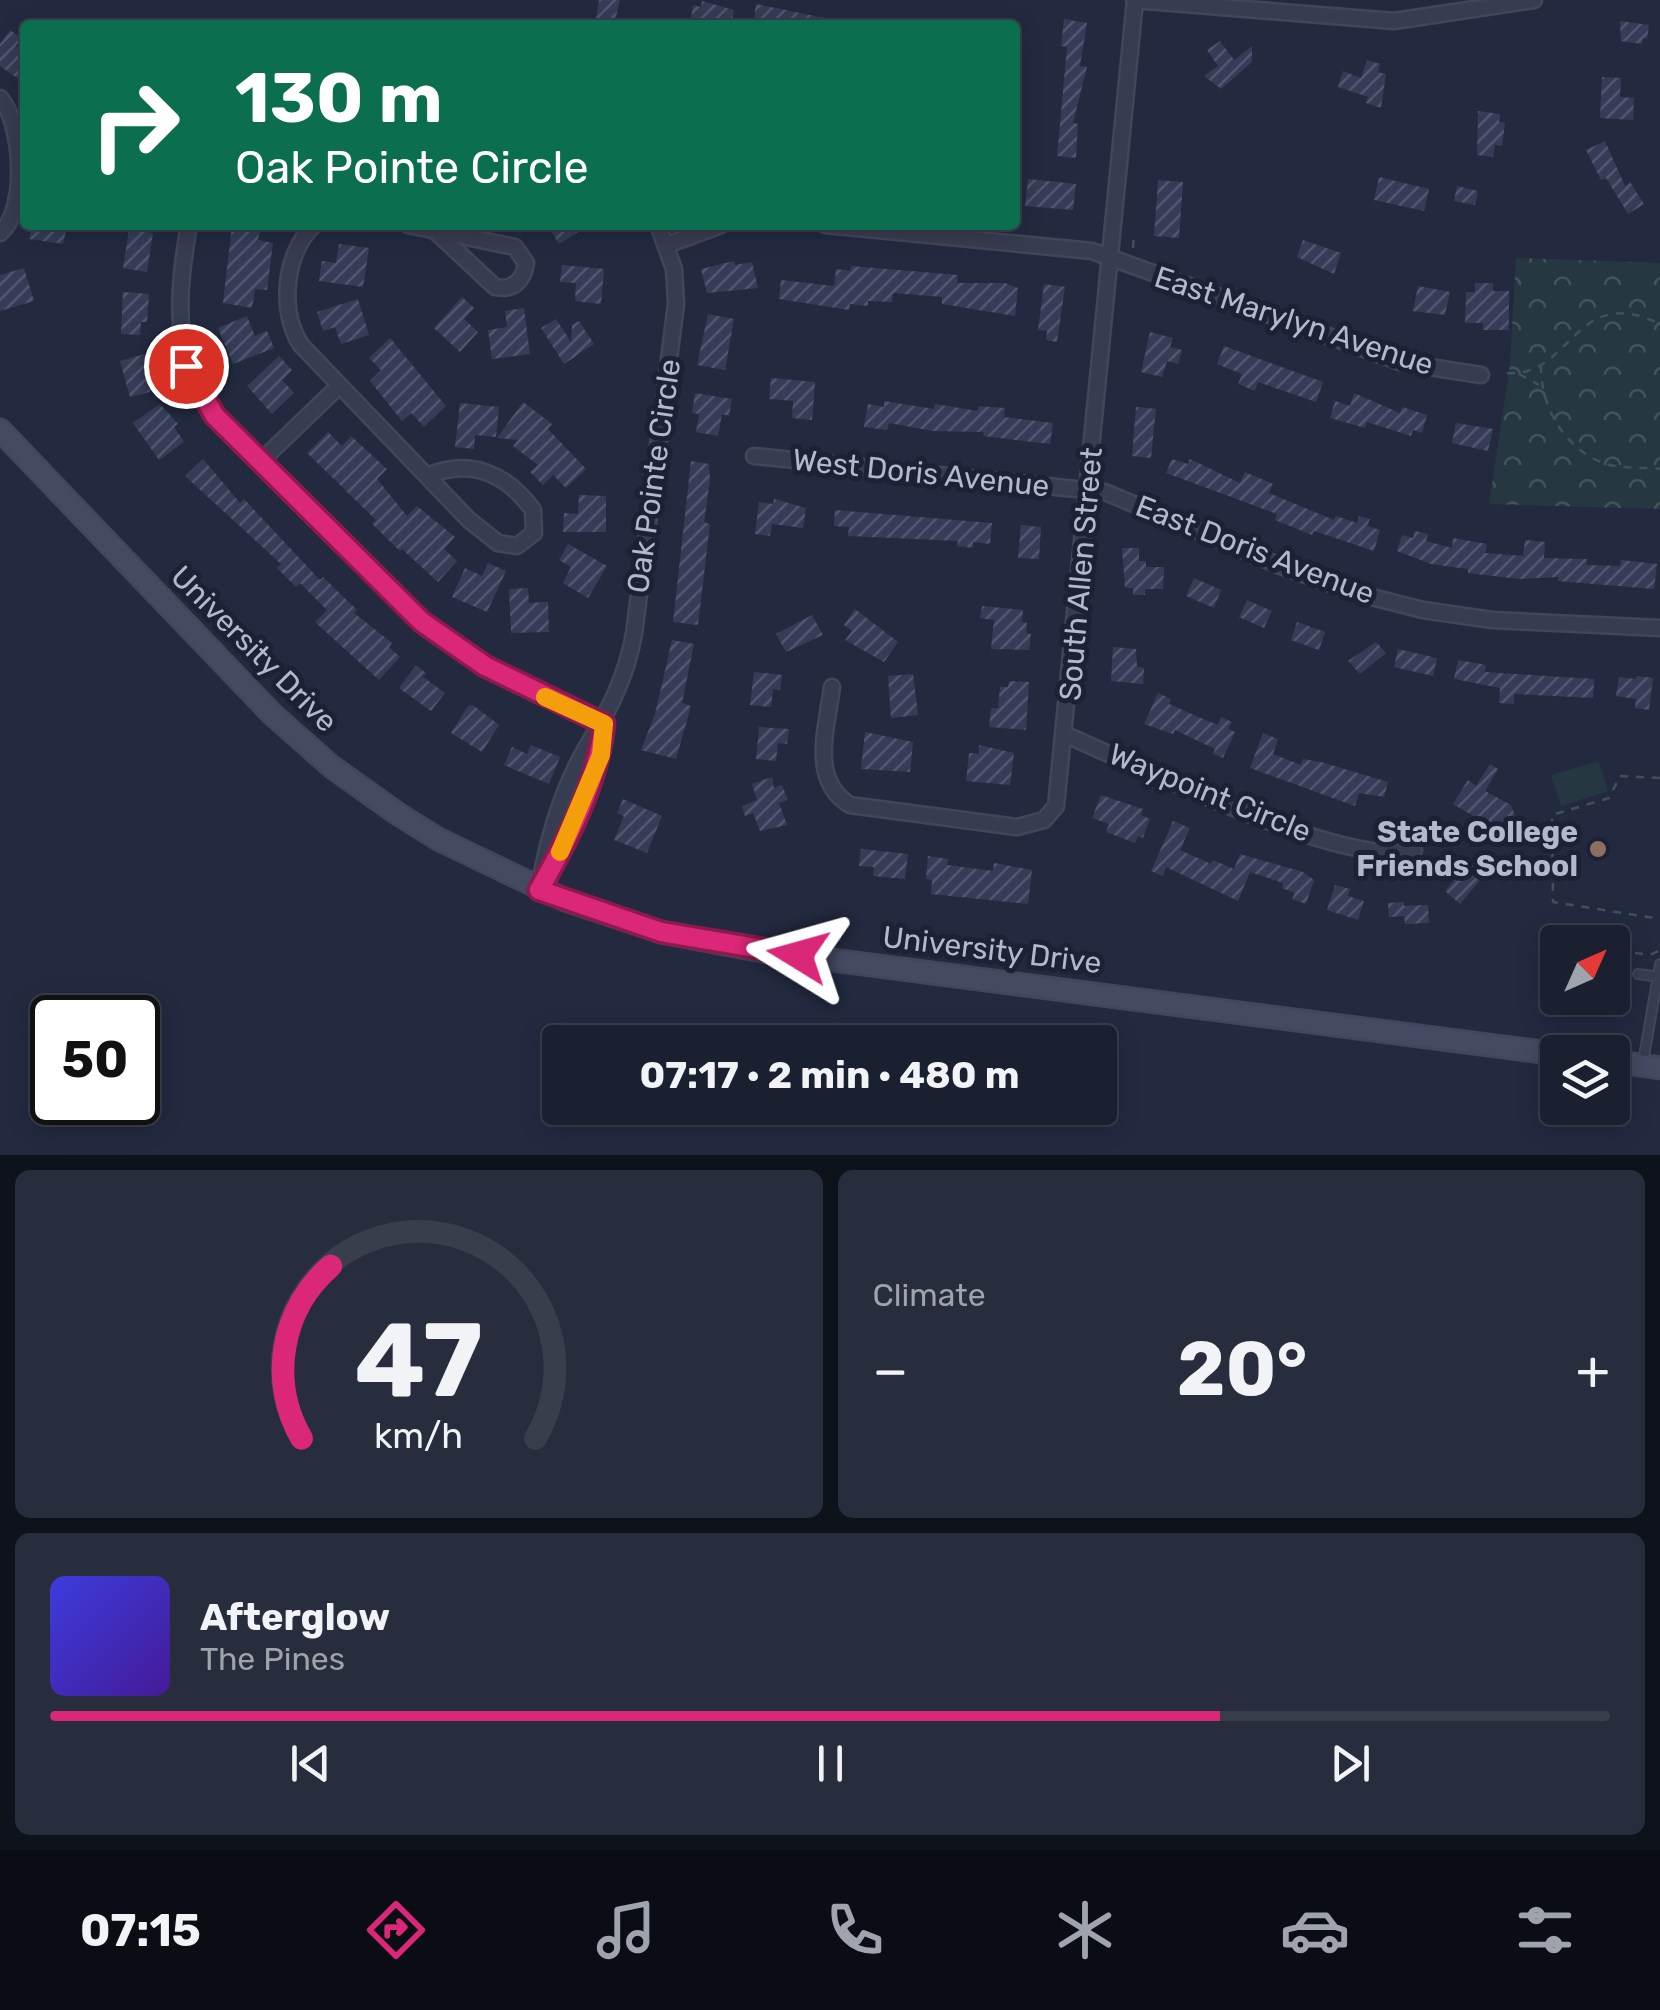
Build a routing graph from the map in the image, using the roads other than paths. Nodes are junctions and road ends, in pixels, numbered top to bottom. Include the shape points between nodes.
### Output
1 (1135, 0) edge
2 (1534, 0) edge
3 (1481, 4) edge
4 (0, 98) edge
5 (188, 230) edge
6 (311, 230) edge
7 (434, 230) joint
8 (660, 230) edge
9 (707, 230) edge
10 (874, 230) edge
11 (0, 233) edge
12 (666, 244) junction
13 (1110, 259) junction
14 (1480, 375) dead end
15 (339, 386) junction
16 (0, 430) edge
17 (754, 456) dead end
18 (260, 462) junction
19 (427, 476) junction
20 (1089, 489) junction
21 (1660, 628) edge
22 (832, 688) dead end
23 (604, 724) junction
24 (1066, 735) junction
25 (1414, 850) dead end
26 (539, 890) junction
27 (1660, 964) edge
28 (1638, 974) dead end
29 (1658, 977) edge
30 (1540, 1052) edge
31 (1652, 1067) edge

1 - 3 street via 1394,22
1 - 13 street, South Allen Street
2 - 3 street
4 - 11 street via 15,124 18,162 16,207
5 - 18 street via 178,315 186,366 215,416
6 - 15 street via 293,260 288,323
7 - 7 street via 495,287 511,287 522,278 526,263 516,246
8 - 12 street, Oak Pointe Circle
9 - 12 street
10 - 13 street, East Marylyn Avenue
12 - 23 street, Oak Pointe Circle via 676,304 668,376 632,646
13 - 14 street, East Marylyn Avenue via 1403,362
13 - 20 street, South Allen Street
15 - 18 street
15 - 19 street
16 - 26 main road, University Drive via 302,742 398,814
17 - 20 street, West Doris Avenue
18 - 23 street via 422,622 485,666
19 - 19 street via 461,467 493,474 532,510 534,533 522,544 498,542
20 - 21 street, East Doris Avenue via 1278,566 1423,610
20 - 24 street, South Allen Street
22 - 24 street, South Allen Street via 826,777 842,800 862,808 1035,824 1056,806
23 - 26 street, Oak Pointe Circle via 586,750 546,846
24 - 25 street, Waypoint Circle via 1306,833 1370,852
26 - 30 main road, University Drive via 661,932 762,950
27 - 29 lane
28 - 29 lane
29 - 31 lane

